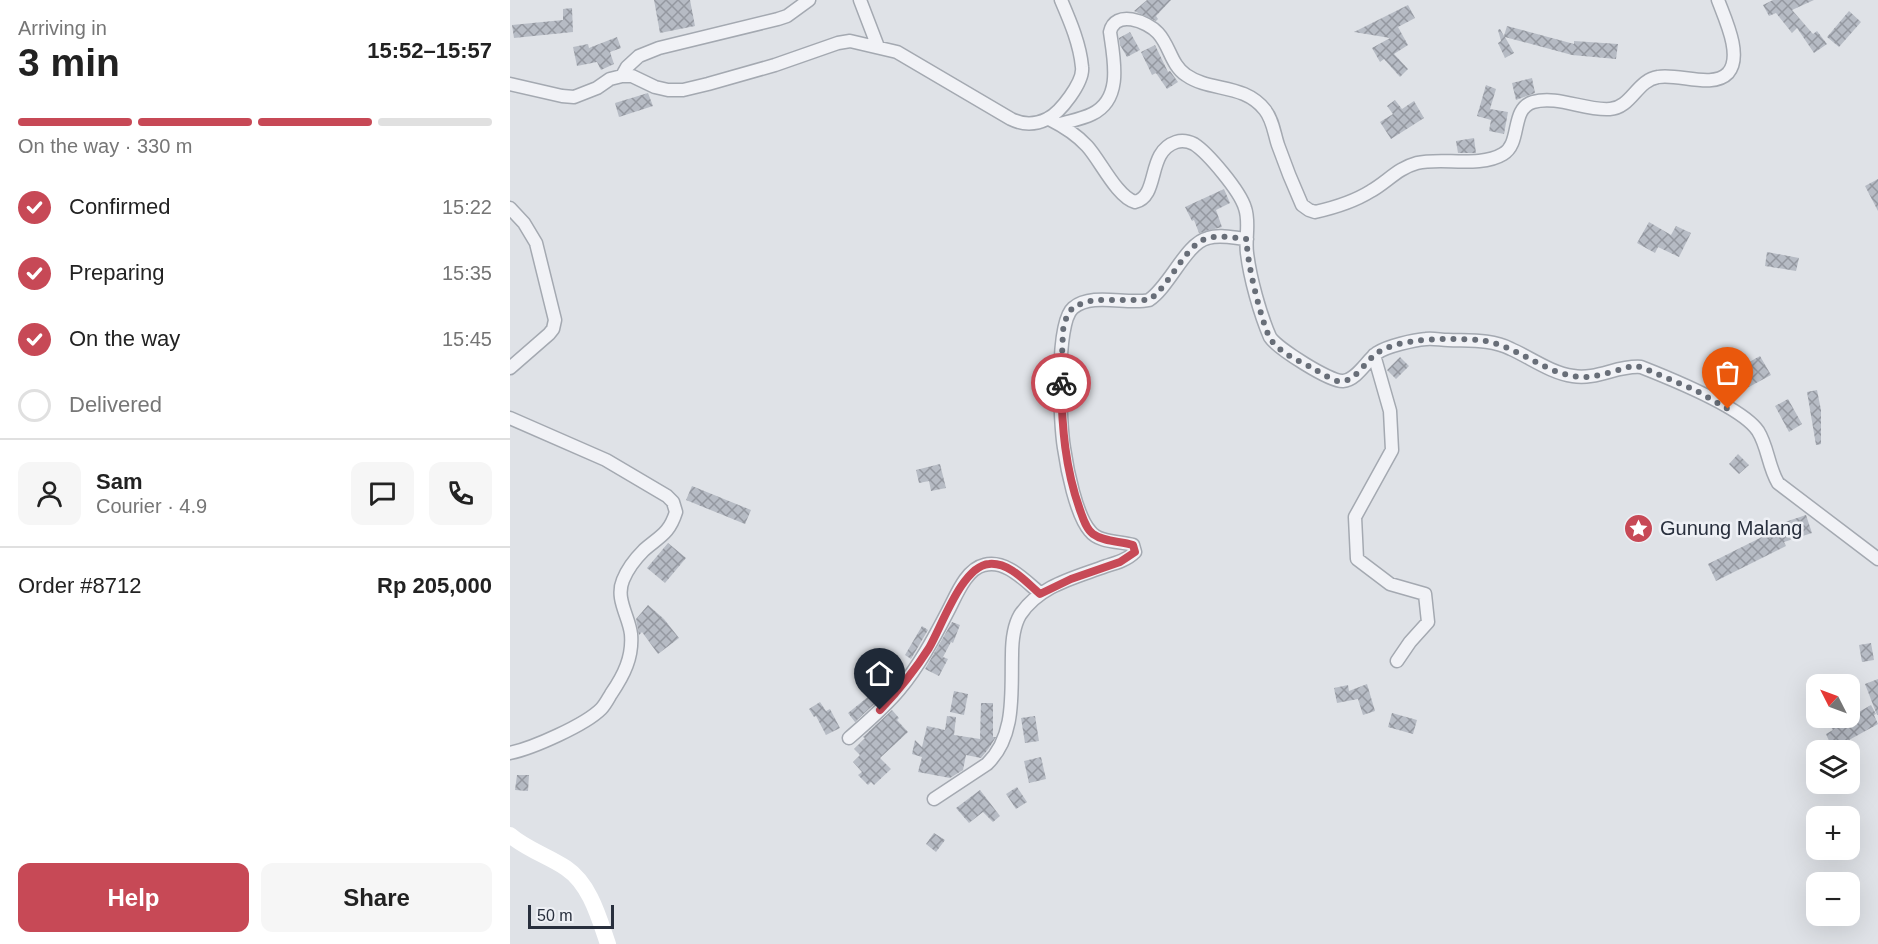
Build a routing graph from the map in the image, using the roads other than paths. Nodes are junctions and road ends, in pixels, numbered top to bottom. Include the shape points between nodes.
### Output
1 (809, 0) edge
2 (860, 0) edge
3 (1061, 0) edge
4 (1718, 0) edge
5 (878, 46) junction
6 (622, 76) junction
7 (510, 84) edge
8 (1054, 122) junction
9 (510, 208) edge
10 (1247, 239) junction
11 (1374, 355) junction
12 (510, 368) edge
13 (510, 418) edge
14 (1878, 559) edge
15 (1040, 594) junction
16 (1397, 661) dead end
17 (849, 738) dead end
18 (510, 753) edge
19 (934, 799) dead end
20 (510, 835) edge
21 (608, 944) edge

1 - 6 street via 778,19 639,56
2 - 5 street
3 - 8 street via 1072,25 1082,72
4 - 8 street via 1735,55 1722,78 1713,81 1658,77 1646,82 1623,105 1610,109 1562,102 1532,103 1522,110 1510,149 1499,156 1415,164 1396,172 1363,196 1315,212 1302,205 1270,119 1259,103 1239,92 1187,76 1174,62 1161,36 1134,20 1115,21 1110,28 1114,81 1101,108 1092,114
5 - 6 street via 838,43 683,90 655,87 632,76
5 - 8 street via 897,52 1019,123
6 - 7 street via 574,97
8 - 10 street via 1077,136 1118,188 1135,202 1148,192 1155,164 1165,149 1179,141 1193,144 1240,196 1246,209
9 - 12 street via 536,243 555,320 549,334
10 - 11 street via 1247,255 1260,306 1276,345 1341,381 1353,376
10 - 15 street via 1201,240 1149,300 1094,300 1074,306 1067,315 1062,350 1062,418 1073,490 1090,531 1104,539 1133,545 1135,552 1120,562
11 - 14 street via 1426,339 1479,340 1510,348 1572,376 1641,367 1695,390 1745,418 1759,432 1778,483
11 - 16 street via 1390,411 1392,450 1355,517 1357,559 1390,584 1425,594 1428,622
13 - 18 street via 606,460 667,496 676,513 668,531 643,551 622,582 621,597 631,645 628,668 615,689 601,709 574,727
15 - 17 street via 1009,568 981,566 957,593 929,647 899,689
15 - 19 street via 1015,626 1011,701 1000,749 987,764
20 - 21 street via 566,868 581,882

